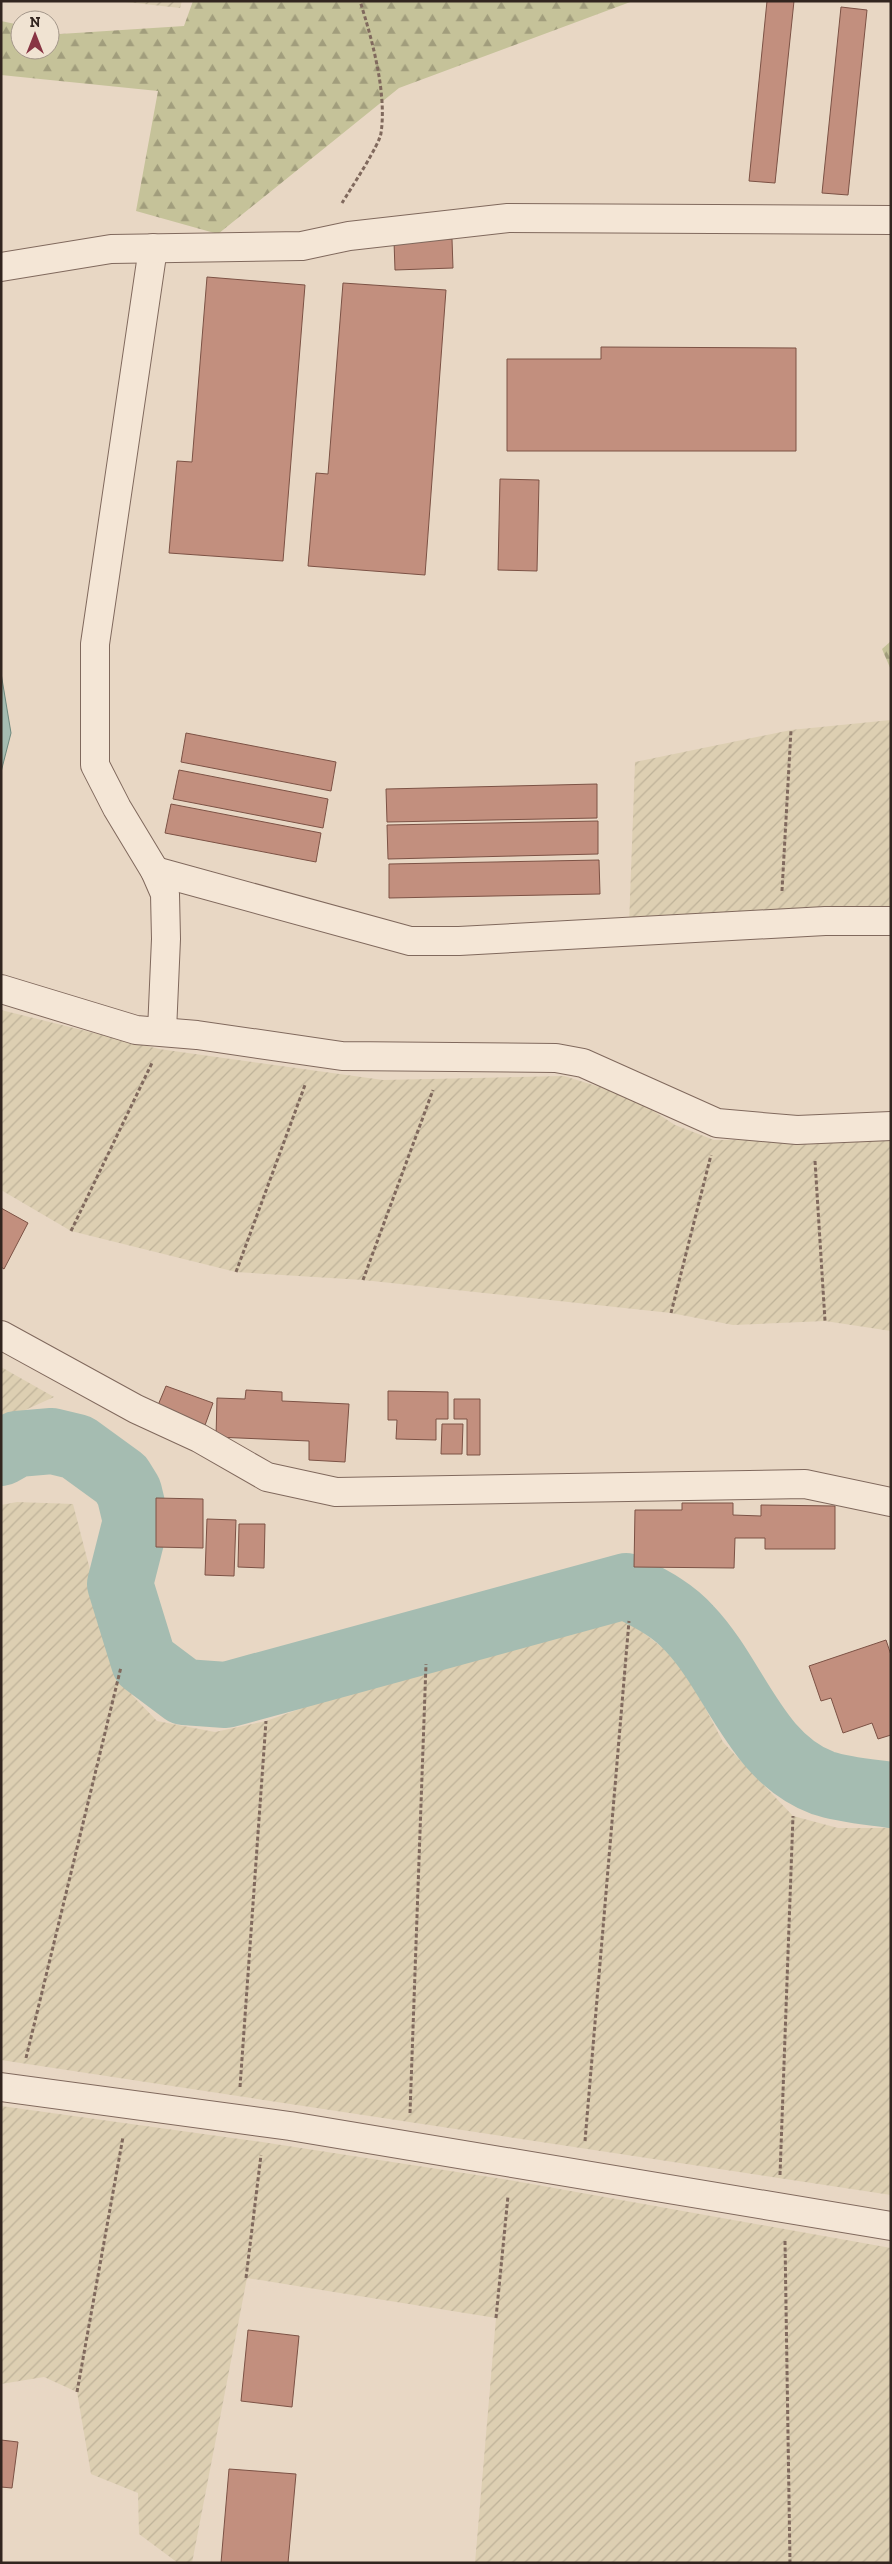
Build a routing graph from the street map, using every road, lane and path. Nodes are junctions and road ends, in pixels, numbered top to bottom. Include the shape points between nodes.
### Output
1 (360, 1) edge
2 (342, 204) dead end
3 (891, 220) edge
4 (153, 248) junction
5 (1, 267) edge
6 (791, 730) dead end
7 (155, 871) junction
8 (781, 900) dead end
9 (891, 922) edge
10 (1, 989) edge
11 (162, 1032) junction
12 (155, 1058) dead end
13 (308, 1079) dead end
14 (433, 1089) dead end
15 (891, 1126) edge
16 (712, 1150) dead end
17 (815, 1159) dead end
18 (71, 1231) dead end
19 (236, 1272) dead end
20 (363, 1280) dead end
21 (672, 1313) dead end
22 (825, 1322) dead end
23 (1, 1336) edge
24 (891, 1502) edge
25 (629, 1621) dead end
26 (426, 1664) dead end
27 (121, 1667) dead end
28 (266, 1721) dead end
29 (793, 1816) dead end
30 (25, 2064) dead end
31 (1, 2087) edge
32 (240, 2096) dead end
33 (410, 2122) dead end
34 (124, 2134) dead end
35 (584, 2148) dead end
36 (261, 2152) dead end
37 (779, 2179) dead end
38 (508, 2190) dead end
39 (891, 2226) edge
40 (785, 2239) dead end
41 (246, 2278) dead end
42 (496, 2318) dead end
43 (77, 2392) dead end
44 (790, 2563) edge

1 - 2 path via 380,84 381,134
3 - 4 street via 508,218 349,236 302,246
4 - 5 street via 111,249
4 - 7 street via 96,644 96,765 117,808
6 - 8 path
7 - 9 street via 410,941 825,922
7 - 11 street via 165,894
10 - 11 street via 136,1030
11 - 15 street via 342,1056 556,1058 583,1063 717,1123 797,1130
12 - 18 path
13 - 19 path
14 - 20 path
16 - 21 path
17 - 22 path
23 - 24 street via 268,1477 336,1492 805,1484
25 - 35 path
26 - 33 path
27 - 30 path
28 - 32 path
29 - 37 path
31 - 39 street via 290,2126
34 - 43 path
36 - 41 path
38 - 42 path
40 - 44 path

